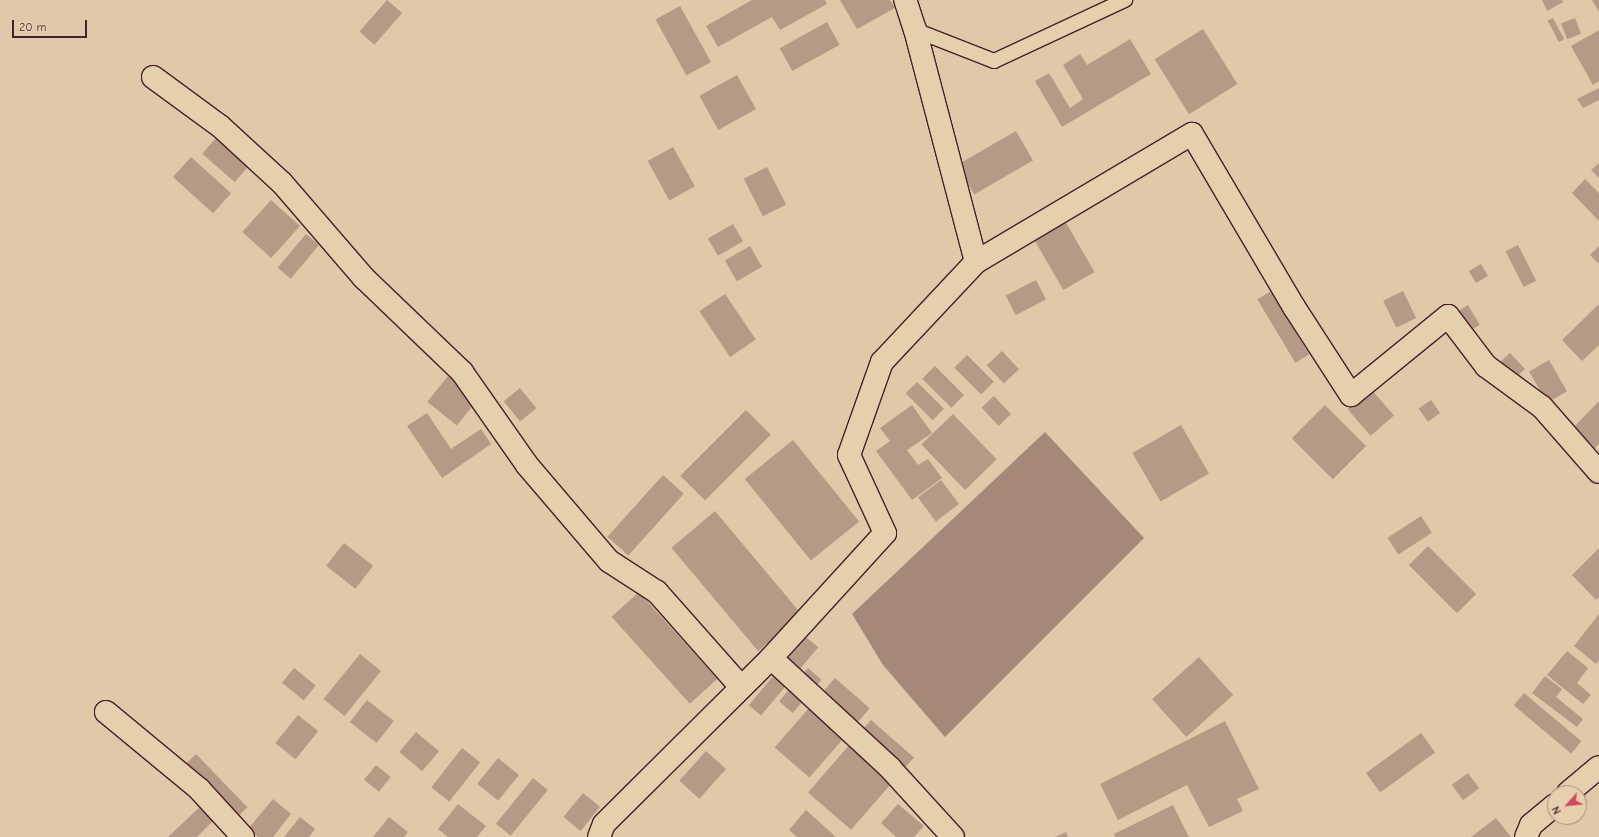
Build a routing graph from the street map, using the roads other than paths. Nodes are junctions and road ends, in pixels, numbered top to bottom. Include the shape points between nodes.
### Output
1 (905, 0) edge
2 (1125, 0) edge
3 (915, 30) junction
4 (153, 77) dead end
5 (976, 262) junction
6 (1599, 472) edge
7 (771, 658) junction
8 (741, 687) junction
9 (106, 712) dead end
10 (1599, 767) edge
11 (1578, 785) edge
12 (1547, 812) edge
13 (243, 837) edge
14 (599, 837) edge
15 (953, 837) edge
16 (1526, 837) edge

1 - 3 street
2 - 3 lane via 994,61
3 - 5 street
4 - 8 street via 220,126 282,183 364,278 462,372 527,465 609,561 657,592
5 - 6 street via 1192,134 1294,307 1351,395 1448,316 1486,366 1542,407
5 - 7 street via 882,362 849,455 885,533
7 - 8 street
7 - 15 street via 890,768
8 - 14 street via 604,824
9 - 13 street via 199,789
10 - 11 street
12 - 16 street via 1531,825

